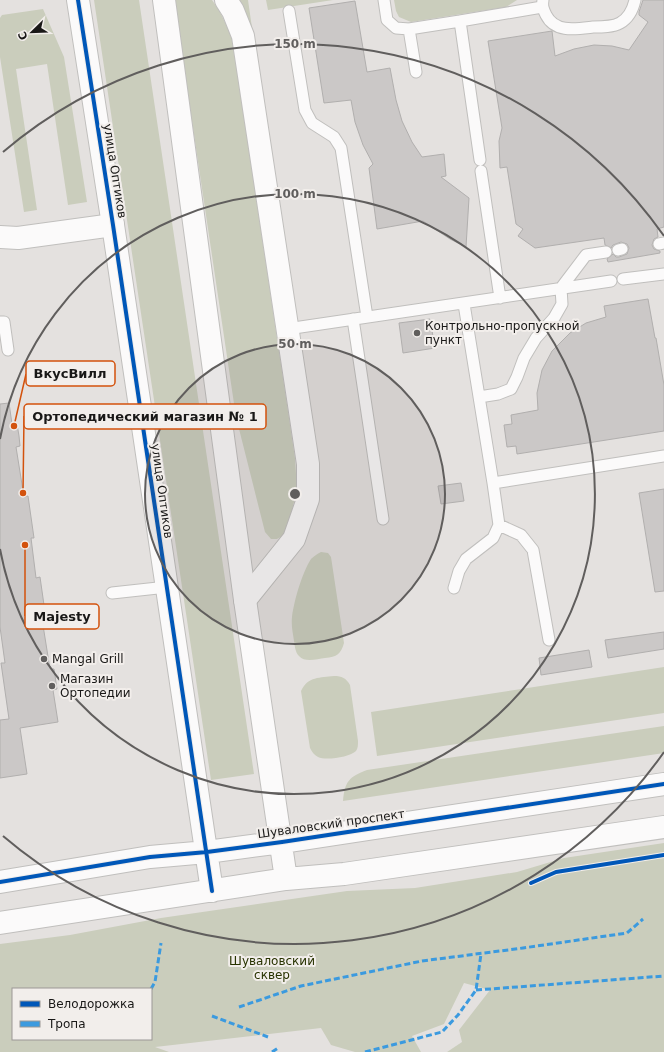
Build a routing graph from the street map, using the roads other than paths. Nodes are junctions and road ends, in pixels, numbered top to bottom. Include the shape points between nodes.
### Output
1 (78, 0) edge
2 (164, 0) edge
3 (226, 0) edge
4 (384, 0) edge
5 (634, 0) edge
6 (542, 3) edge
7 (289, 11) dead end
8 (460, 21) junction
9 (409, 29) junction
10 (416, 72) dead end
11 (113, 225) junction
12 (0, 237) edge
13 (606, 252) dead end
14 (664, 274) edge
15 (624, 279) dead end
16 (611, 281) dead end
17 (560, 288) junction
18 (500, 298) junction
19 (464, 304) junction
20 (366, 317) junction
21 (352, 319) junction
22 (0, 322) edge
23 (287, 329) junction
24 (8, 350) dead end
25 (479, 397) junction
26 (664, 456) edge
27 (493, 483) junction
28 (383, 519) dead end
29 (499, 525) junction
30 (166, 587) junction
31 (454, 588) dead end
32 (112, 593) dead end
33 (245, 600) junction
34 (549, 640) dead end
35 (664, 784) edge
36 (664, 827) edge
37 (282, 842) junction
38 (207, 852) junction
39 (286, 879) junction
40 (0, 882) edge
41 (212, 891) junction
42 (0, 923) edge

1 - 11 street, улица Оптиков
2 - 33 street
3 - 23 street via 242,36
4 - 9 lane via 387,20 396,28
5 - 6 lane via 634,7 627,18 619,23 570,29 558,27 548,19
6 - 8 lane
7 - 20 lane via 305,110 312,123 334,137 341,148
8 - 9 lane
8 - 18 lane
9 - 10 lane
11 - 12 street via 18,238
11 - 30 street, улица Оптиков
13 - 17 lane via 586,255
14 - 15 lane
16 - 17 lane
17 - 18 lane
17 - 25 lane via 562,304 528,351 511,389
18 - 19 lane
19 - 20 lane
19 - 25 lane
20 - 21 lane
21 - 23 lane
21 - 28 lane
22 - 24 lane via 4,322
23 - 33 street via 308,464 308,499 294,539
25 - 27 lane
26 - 27 lane
27 - 29 lane
29 - 31 lane via 492,538 466,559
29 - 34 lane via 521,535 533,550
30 - 32 lane
30 - 38 street, улица Оптиков
33 - 37 street
35 - 37 street, Шуваловский проспект
36 - 39 street via 344,874
37 - 38 street, Шуваловский проспект
37 - 39 street
38 - 40 street, Шуваловский проспект via 150,857
38 - 41 street, улица Оптиков
39 - 41 street
41 - 42 street

